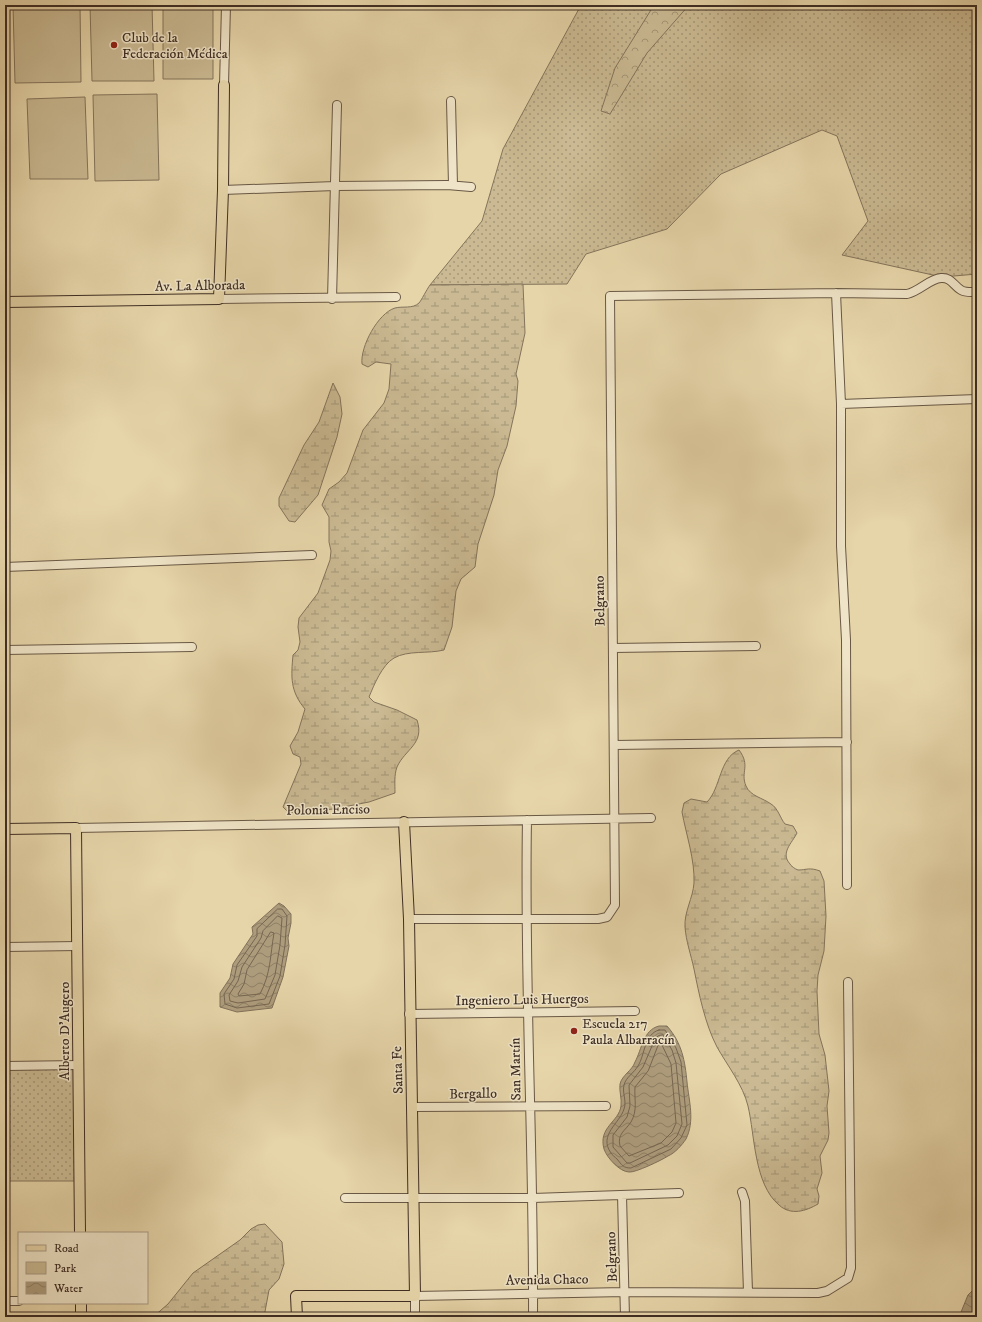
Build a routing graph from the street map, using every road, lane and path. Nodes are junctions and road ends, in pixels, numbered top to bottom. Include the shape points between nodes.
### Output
1 (226, 5) edge
2 (224, 84) joint
3 (451, 101) dead end
4 (337, 105) dead end
5 (453, 185) junction
6 (335, 186) junction
7 (471, 187) dead end
8 (223, 190) junction
9 (977, 292) edge
10 (836, 293) junction
11 (396, 297) dead end
12 (219, 299) junction
13 (332, 299) junction
14 (5, 302) edge
15 (977, 399) edge
16 (841, 404) junction
17 (312, 555) dead end
18 (5, 567) edge
19 (756, 646) dead end
20 (192, 647) dead end
21 (613, 648) junction
22 (5, 650) edge
23 (847, 742) junction
24 (614, 745) junction
25 (614, 818) junction
26 (651, 818) dead end
27 (527, 820) junction
28 (404, 822) junction
29 (76, 828) junction
30 (5, 829) edge
31 (847, 885) dead end
32 (409, 919) junction
33 (525, 919) junction
34 (78, 946) junction
35 (5, 947) edge
36 (848, 982) dead end
37 (526, 1011) junction
38 (635, 1011) dead end
39 (409, 1014) junction
40 (79, 1065) junction
41 (5, 1066) edge
42 (529, 1106) junction
43 (606, 1106) dead end
44 (413, 1107) junction
45 (742, 1192) dead end
46 (679, 1193) dead end
47 (622, 1195) junction
48 (345, 1198) dead end
49 (414, 1198) junction
50 (533, 1198) junction
51 (80, 1232) edge
52 (625, 1292) junction
53 (748, 1292) junction
54 (533, 1294) junction
55 (415, 1296) junction
56 (5, 1301) edge
57 (18, 1301) edge
58 (81, 1304) edge
59 (81, 1317) edge
60 (297, 1317) edge
61 (415, 1317) edge
62 (533, 1317) edge
63 (625, 1317) edge

1 - 2 street
2 - 8 main road
3 - 5 street
4 - 6 street
5 - 6 street
5 - 7 street
6 - 8 street
6 - 13 street
8 - 12 main road
9 - 10 street via 960,290 953,281 942,277 933,280 917,292 907,294
10 - 16 street
10 - 21 street, Belgrano via 610,296
11 - 13 street, Av. La Alborada
12 - 13 street, Av. La Alborada
12 - 14 main road, Av. La Alborada
15 - 16 street
16 - 23 street via 841,546 846,640
17 - 18 street
19 - 21 street
20 - 22 street
21 - 24 street, Belgrano
23 - 24 street
23 - 31 street
24 - 25 street, Belgrano
25 - 26 street, Polonia Enciso
25 - 27 street, Polonia Enciso
25 - 33 street, Belgrano via 615,905 607,917
27 - 28 street, Polonia Enciso
27 - 33 street, San Martín
28 - 29 street, Polonia Enciso
28 - 32 main road, Santa Fe
29 - 30 main road, Polonia Enciso
29 - 34 main road, Alberto D'Augero
32 - 33 street
32 - 39 main road, Santa Fe
33 - 37 street, San Martín
34 - 35 street
34 - 40 main road, Alberto D'Augero
36 - 53 street, Avenida Chaco via 851,1268 848,1278 818,1293
37 - 38 street, Ingeniero Luis Huergos
37 - 39 street, Ingeniero Luis Huergos
37 - 42 street, San Martín
39 - 44 main road, Santa Fe
40 - 41 street
40 - 51 main road, Alberto D'Augero
42 - 43 street, Bergallo
42 - 44 street, Bergallo
42 - 50 street, San Martín
44 - 49 main road, Santa Fe
45 - 53 street via 746,1201
46 - 47 street
47 - 50 street
47 - 52 street, Belgrano
48 - 49 street
49 - 50 street
49 - 55 main road, Santa Fe
50 - 54 street, San Martín
52 - 53 street, Avenida Chaco
52 - 54 street, Avenida Chaco
52 - 63 street, Belgrano
54 - 55 street, Avenida Chaco
54 - 62 street, San Martín
55 - 60 main road, Avenida Chaco via 296,1296
55 - 61 street, Santa Fe
56 - 57 street
58 - 59 main road

